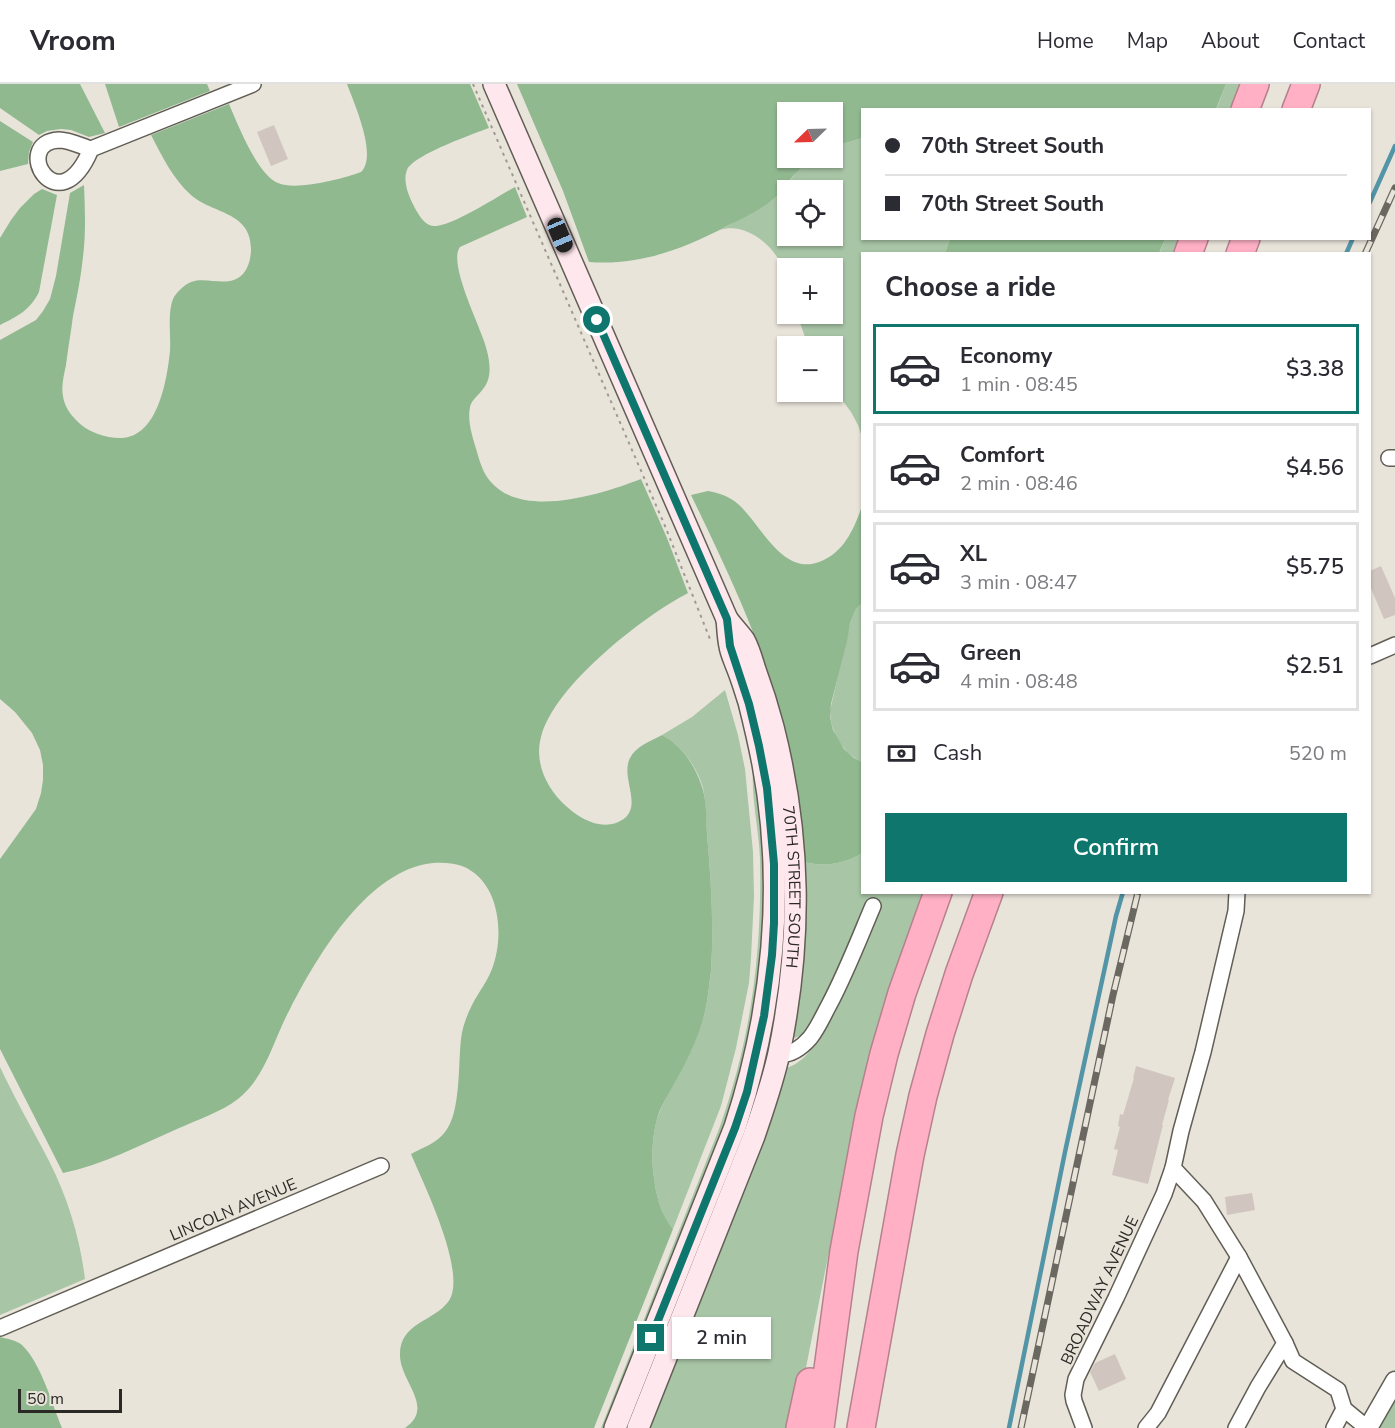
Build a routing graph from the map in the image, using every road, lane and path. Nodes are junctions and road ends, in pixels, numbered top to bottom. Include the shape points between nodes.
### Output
1 (253, 84) edge
2 (473, 84) edge
3 (494, 84) edge
4 (1255, 84) edge
5 (1306, 84) edge
6 (1246, 108) edge
7 (1297, 108) edge
8 (91, 149) dead end
9 (727, 619) junction
10 (1395, 645) edge
11 (714, 647) dead end
12 (1371, 656) edge
13 (937, 894) edge
14 (988, 894) edge
15 (1237, 894) edge
16 (873, 906) dead end
17 (778, 1054) junction
18 (910, 1155) junction
19 (381, 1166) dead end
20 (1173, 1168) junction
21 (844, 1251) junction
22 (1239, 1257) junction
23 (0, 1328) edge
24 (1285, 1343) junction
25 (1395, 1381) edge
26 (1344, 1409) junction
27 (615, 1428) edge
28 (638, 1428) edge
29 (800, 1428) edge
30 (820, 1428) edge
31 (861, 1428) edge
32 (879, 1428) edge
33 (1084, 1428) edge
34 (1146, 1428) edge
35 (1236, 1428) edge
36 (1334, 1428) edge
37 (1368, 1428) edge

1 - 8 street
2 - 11 path
3 - 9 main road, 70TH STREET SOUTH
4 - 6 highway
5 - 7 highway
9 - 17 main road, 70TH STREET SOUTH via 744,640 764,698 782,768 792,832 795,926
9 - 27 main road, 70TH STREET SOUTH via 730,646 754,722 769,806 774,892 768,987 757,1050 735,1128
10 - 12 street
13 - 21 highway via 885,1054 869,1116
14 - 18 highway via 940,1034
15 - 20 street, BROADWAY AVENUE
16 - 17 street via 814,1032 797,1050
17 - 28 main road, 70TH STREET SOUTH via 754,1136
18 - 31 highway
18 - 32 highway
19 - 23 street, LINCOLN AVENUE
20 - 22 street via 1204,1201
20 - 33 street, BROADWAY AVENUE via 1076,1379 1073,1395
21 - 29 highway via 824,1309
21 - 30 highway
22 - 24 street
22 - 34 street via 1158,1413
24 - 26 street via 1293,1361 1338,1390
24 - 35 street
25 - 37 street
26 - 36 street
26 - 37 street

